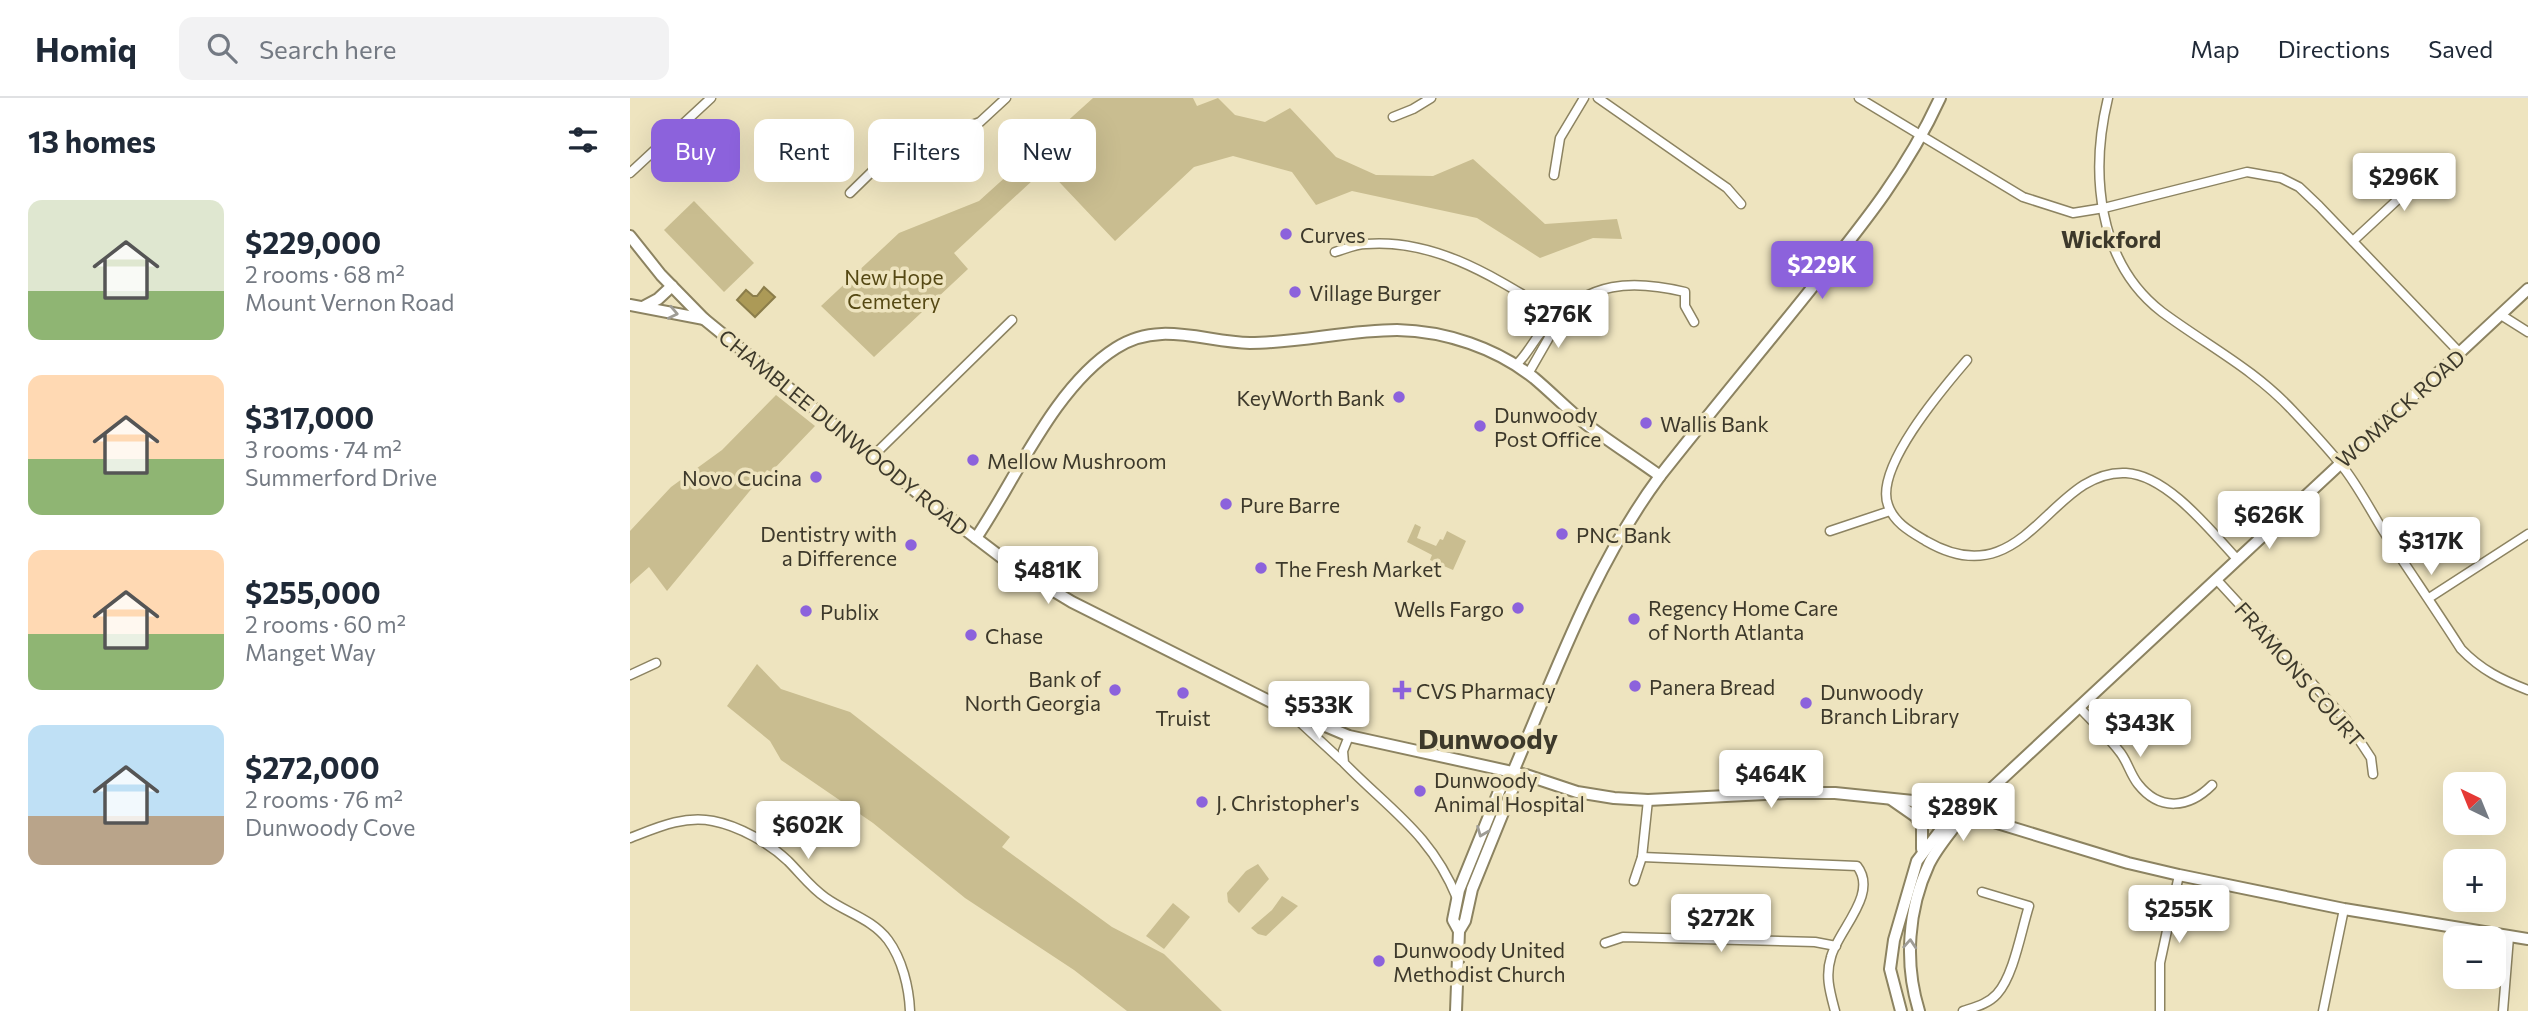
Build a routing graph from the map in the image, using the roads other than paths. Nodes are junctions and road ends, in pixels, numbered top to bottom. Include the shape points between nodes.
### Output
1 (710, 98) edge
2 (1006, 98) edge
3 (1431, 98) edge
4 (1584, 98) edge
5 (1598, 98) edge
6 (1859, 98) edge
7 (1940, 98) edge
8 (2108, 98) edge
9 (1393, 117) dead end
10 (1926, 139) junction
11 (2414, 168) dead end
12 (630, 173) edge
13 (1554, 175) dead end
14 (850, 194) dead end
15 (1741, 204) dead end
16 (2104, 208) junction
17 (630, 236) edge
18 (2353, 241) junction
19 (1335, 253) dead end
20 (672, 286) junction
21 (2528, 289) edge
22 (630, 305) edge
23 (643, 307) junction
24 (2501, 315) junction
25 (1558, 316) junction
26 (704, 319) junction
27 (1012, 320) dead end
28 (1694, 322) dead end
29 (2528, 332) edge
30 (2460, 354) junction
31 (1967, 360) dead end
32 (1516, 365) junction
33 (1528, 374) junction
34 (873, 456) junction
35 (2339, 463) junction
36 (1660, 475) junction
37 (1890, 511) junction
38 (1830, 531) dead end
39 (2528, 534) edge
40 (976, 538) junction
41 (2237, 559) junction
42 (2216, 579) junction
43 (2429, 598) junction
44 (656, 663) dead end
45 (630, 675) edge
46 (2528, 690) edge
47 (2079, 708) junction
48 (1285, 709) junction
49 (1349, 736) junction
50 (1344, 763) junction
51 (1513, 772) junction
52 (2373, 774) dead end
53 (2212, 785) dead end
54 (1892, 799) junction
55 (1648, 800) junction
56 (1964, 813) junction
57 (630, 838) edge
58 (1922, 852) junction
59 (1642, 857) junction
60 (1467, 869) junction
61 (1447, 873) junction
62 (2179, 875) junction
63 (1634, 881) dead end
64 (1982, 892) dead end
65 (1457, 898) junction
66 (2344, 909) junction
67 (1459, 931) junction
68 (2509, 937) junction
69 (2528, 939) edge
70 (1605, 943) dead end
71 (1836, 946) junction
72 (1968, 1010) edge
73 (910, 1011) edge
74 (1456, 1011) edge
75 (1835, 1011) edge
76 (1901, 1011) edge
77 (1919, 1011) edge
78 (2160, 1011) edge
79 (2323, 1011) edge
80 (2503, 1011) edge

1 - 12 street
2 - 14 street via 980,122 890,154
3 - 9 street
4 - 13 street via 1560,138
5 - 15 street via 1727,188
6 - 10 street
7 - 10 street
8 - 16 street via 2099,155
10 - 16 street via 2023,197 2073,213
10 - 36 street via 1845,248
11 - 18 street via 2415,178 2408,190
16 - 18 street via 2247,172 2267,174 2299,187
16 - 35 street via 2118,257 2142,293 2264,382
17 - 20 street
18 - 30 street
19 - 25 street via 1365,244 1448,256
20 - 23 street
20 - 26 street
21 - 24 street, WOMACK ROAD
22 - 23 street, CHAMBLEE DUNWOODY ROAD
23 -> 26 street, CHAMBLEE DUNWOODY ROAD
24 - 29 street
24 - 30 street, WOMACK ROAD
25 - 28 street via 1580,297 1599,289 1663,287 1685,292 1685,306
25 - 32 street
25 - 33 street
26 - 34 street, CHAMBLEE DUNWOODY ROAD
27 - 34 street
30 - 35 street, WOMACK ROAD
31 - 37 street via 1917,424 1895,462 1886,481
32 - 33 street
32 - 40 street via 1460,339 1399,330 1272,342 1244,343 1180,333 1150,334 1128,341 1088,370 1060,405
33 - 36 street via 1586,424
34 - 40 street, CHAMBLEE DUNWOODY ROAD
35 - 41 street, WOMACK ROAD
35 - 43 street
36 - 51 street via 1600,574
37 - 38 street
37 - 41 street via 1900,524 1931,544 1954,553 1990,554 2023,537 2096,477 2130,473 2169,492
39 - 43 street
40 - 48 street, CHAMBLEE DUNWOODY ROAD via 1072,602
41 - 42 street, WOMACK ROAD
42 - 47 street, WOMACK ROAD
42 - 52 street, FRAMONS COURT via 2346,720 2371,758
43 - 46 street via 2475,664
44 - 45 street
47 - 53 street via 2122,753 2138,784 2159,800 2189,803
47 - 56 street, WOMACK ROAD
48 - 49 street, CHAMBLEE DUNWOODY ROAD
48 - 50 street
49 - 50 street
49 - 51 street, CHAMBLEE DUNWOODY ROAD
50 - 61 street via 1424,840
51 - 55 street, CHAMBLEE DUNWOODY ROAD via 1589,795
51 -> 60 street via 1500,789
51 - 67 street via 1513,788
54 - 55 street, CHAMBLEE DUNWOODY ROAD via 1787,793
54 - 56 street, CHAMBLEE DUNWOODY ROAD
54 - 58 street via 1922,825
55 - 59 street
56 - 58 street via 1946,823
56 - 62 street, CHAMBLEE DUNWOODY ROAD
77 -> 56 street via 1909,953 1913,909 1929,863
57 - 73 street via 680,820 713,821 749,834 787,860 829,900 874,925 901,964
58 - 76 street via 1902,909 1890,969
59 - 63 street
59 - 71 street via 1857,866 1864,885
60 - 61 street
60 - 65 street
61 - 65 street
62 - 66 street, CHAMBLEE DUNWOODY ROAD
62 - 78 street via 2160,963
64 - 72 street via 2028,906 2001,988 1989,1001
65 - 67 street via 1453,920
66 - 68 street, CHAMBLEE DUNWOODY ROAD
66 - 79 street
67 - 74 street
68 - 69 street, CHAMBLEE DUNWOODY ROAD
68 - 80 street
70 - 71 street via 1623,937
71 - 75 street via 1826,977

